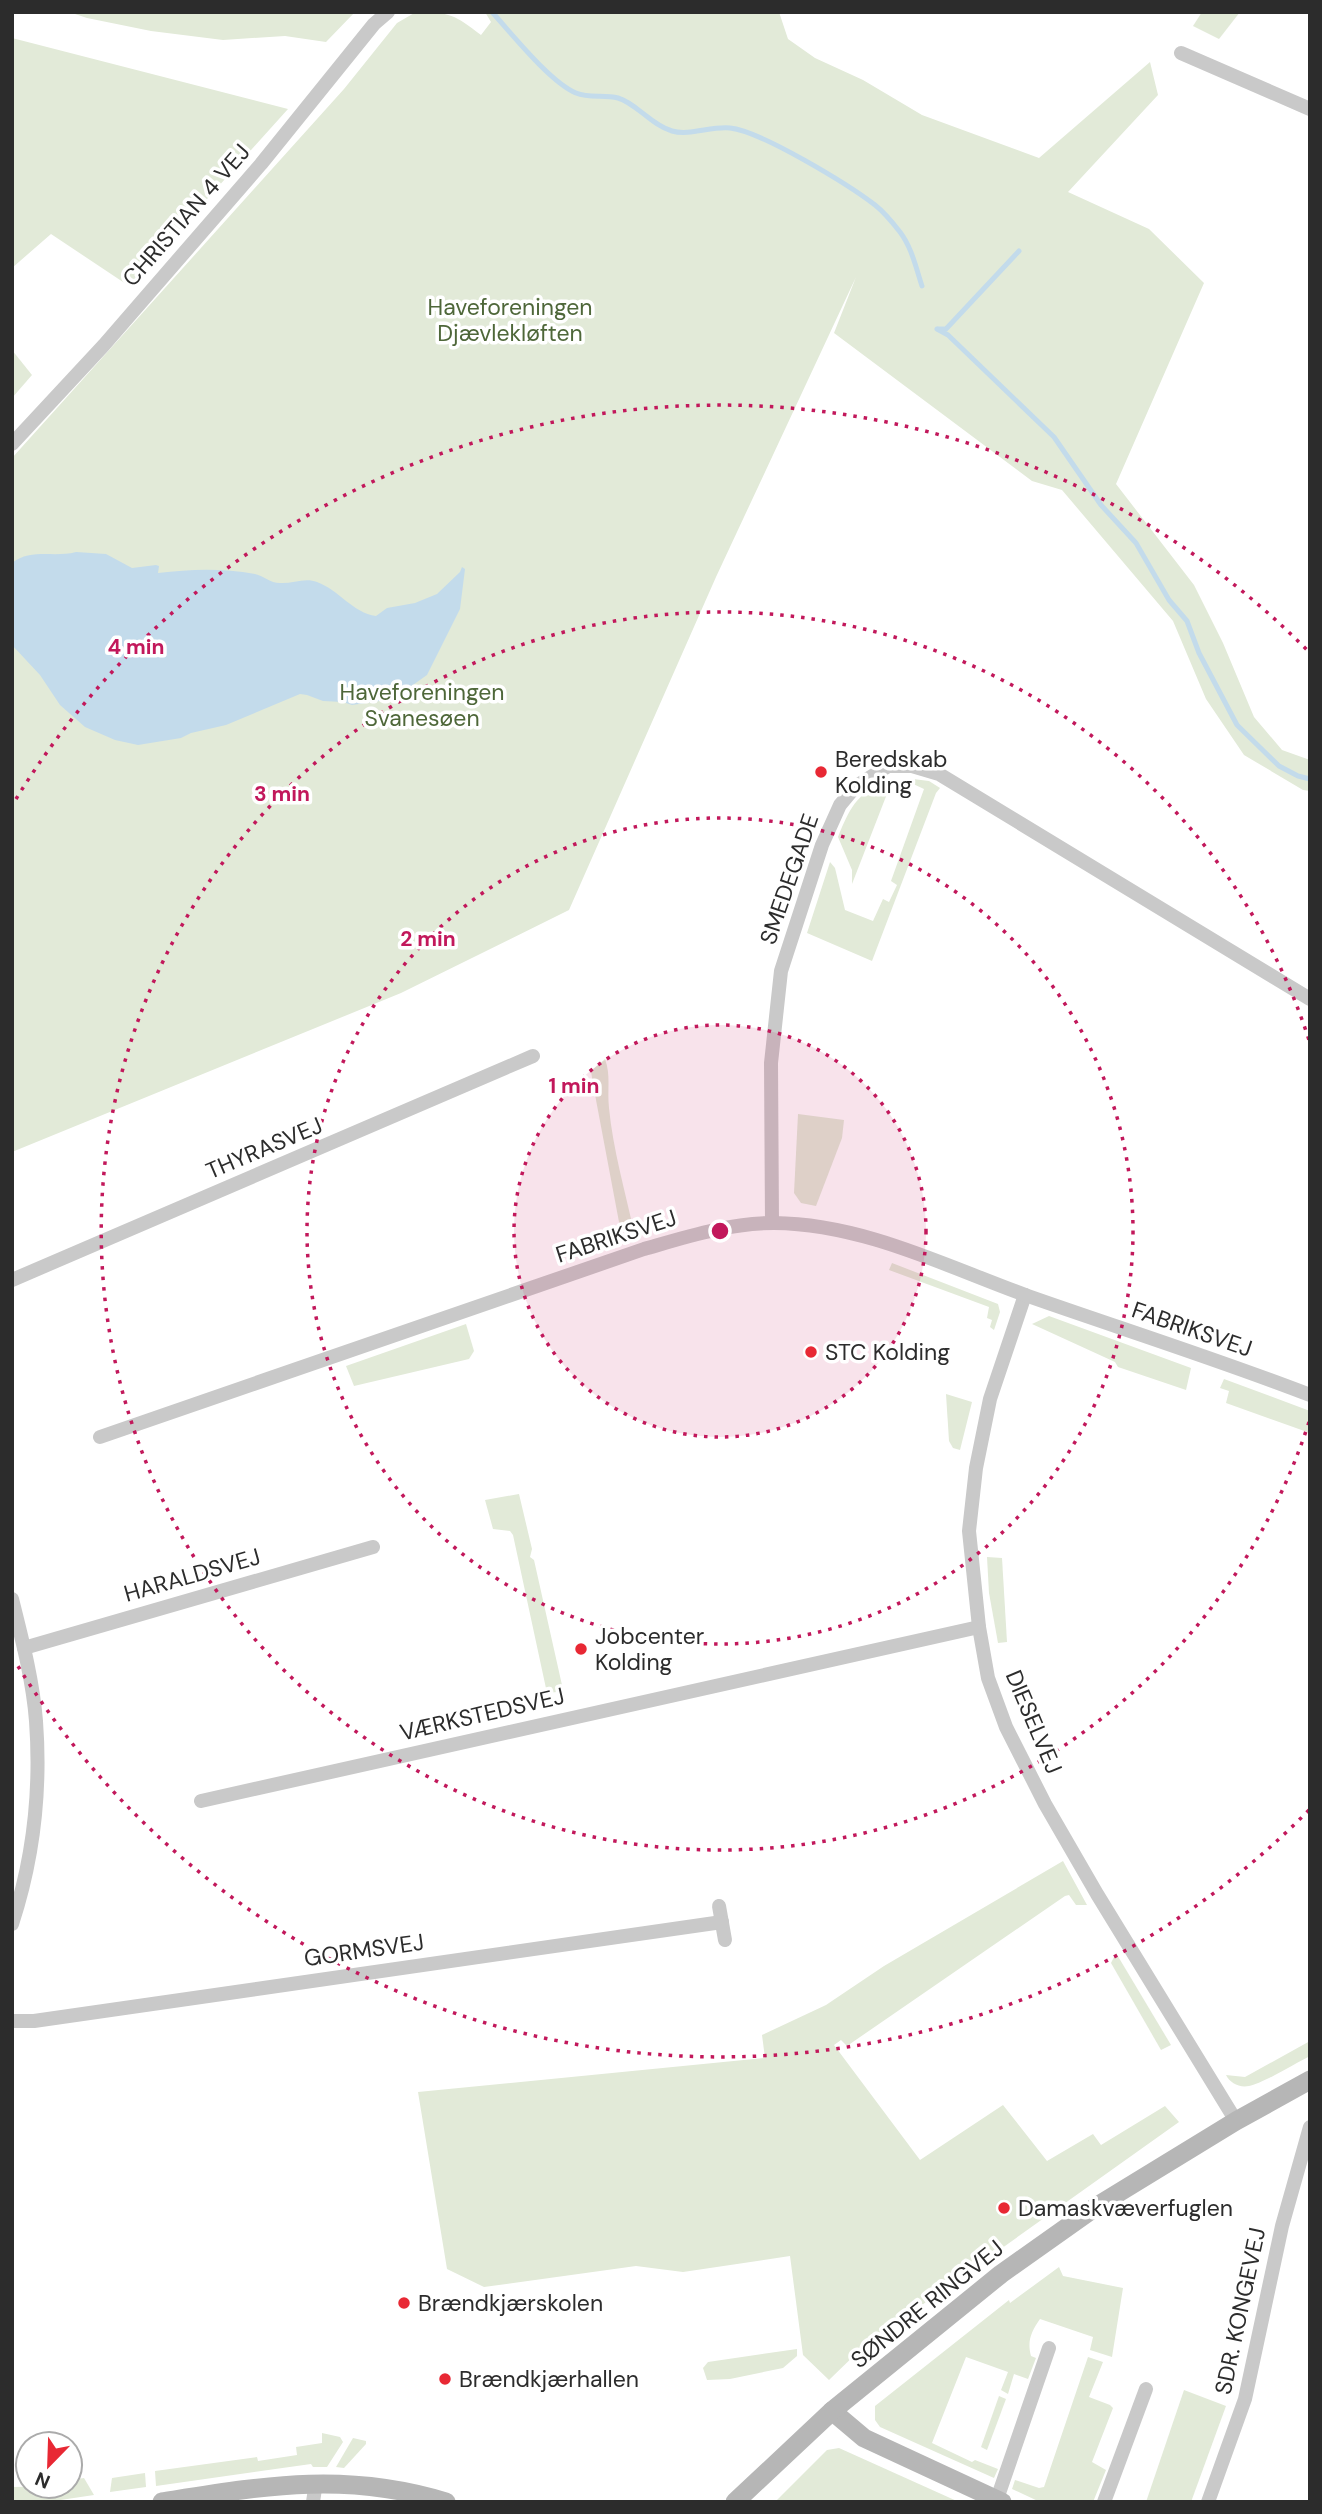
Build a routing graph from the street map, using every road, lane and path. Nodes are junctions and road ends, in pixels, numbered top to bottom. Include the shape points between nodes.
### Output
1 (388, 12) edge
2 (1181, 53) dead end
3 (1310, 108) edge
4 (12, 444) edge
5 (1310, 999) edge
6 (533, 1056) dead end
7 (772, 1223) junction
8 (12, 1280) edge
9 (1025, 1295) junction
10 (1310, 1395) edge
11 (100, 1437) dead end
12 (373, 1547) dead end
13 (12, 1600) edge
14 (979, 1627) junction
15 (24, 1648) junction
16 (201, 1801) dead end
17 (719, 1906) dead end
18 (722, 1922) junction
19 (12, 1924) edge
20 (725, 1940) dead end
21 (12, 2021) edge
22 (1310, 2080) edge
23 (1236, 2120) junction
24 (1310, 2127) edge
25 (1049, 2348) dead end
26 (1146, 2389) dead end
27 (832, 2412) junction
28 (314, 2492) edge
29 (192, 2500) edge
30 (999, 2501) edge
31 (163, 2502) edge
32 (446, 2502) edge
33 (735, 2502) edge
34 (1104, 2502) edge
35 (1208, 2502) edge

1 - 4 street, CHRISTIAN 4 VEJ via 373,24 261,164 104,345
2 - 3 street
5 - 7 street, SMEDEGADE via 939,774 912,766 888,766 855,787 840,804 781,971 771,1063
6 - 8 street, THYRASVEJ
7 - 9 street, FABRIKSVEJ via 831,1227 888,1243
7 - 11 street, FABRIKSVEJ via 708,1230 643,1249
9 - 10 street, FABRIKSVEJ
9 - 14 street, DIESELVEJ via 990,1399 976,1468 969,1531
12 - 15 street, HARALDSVEJ
13 - 15 street
14 - 16 street, VÆRKSTEDSVEJ
14 - 23 street, DIESELVEJ via 988,1678 1006,1727 1045,1804
15 - 19 street via 36,1720 37,1789 29,1856
17 - 18 street
18 - 20 street
18 - 21 street, GORMSVEJ
22 - 23 main road, SØNDRE RINGVEJ
23 - 27 main road, SØNDRE RINGVEJ via 1097,2206 1001,2274
24 - 35 street, SDR. KONGEVEJ via 1282,2226 1245,2399
25 - 30 street
26 - 34 street
27 - 30 main road via 864,2438
27 - 33 main road, SØNDRE RINGVEJ
28 - 29 main road via 264,2486
28 - 32 main road via 382,2487
29 - 31 main road

